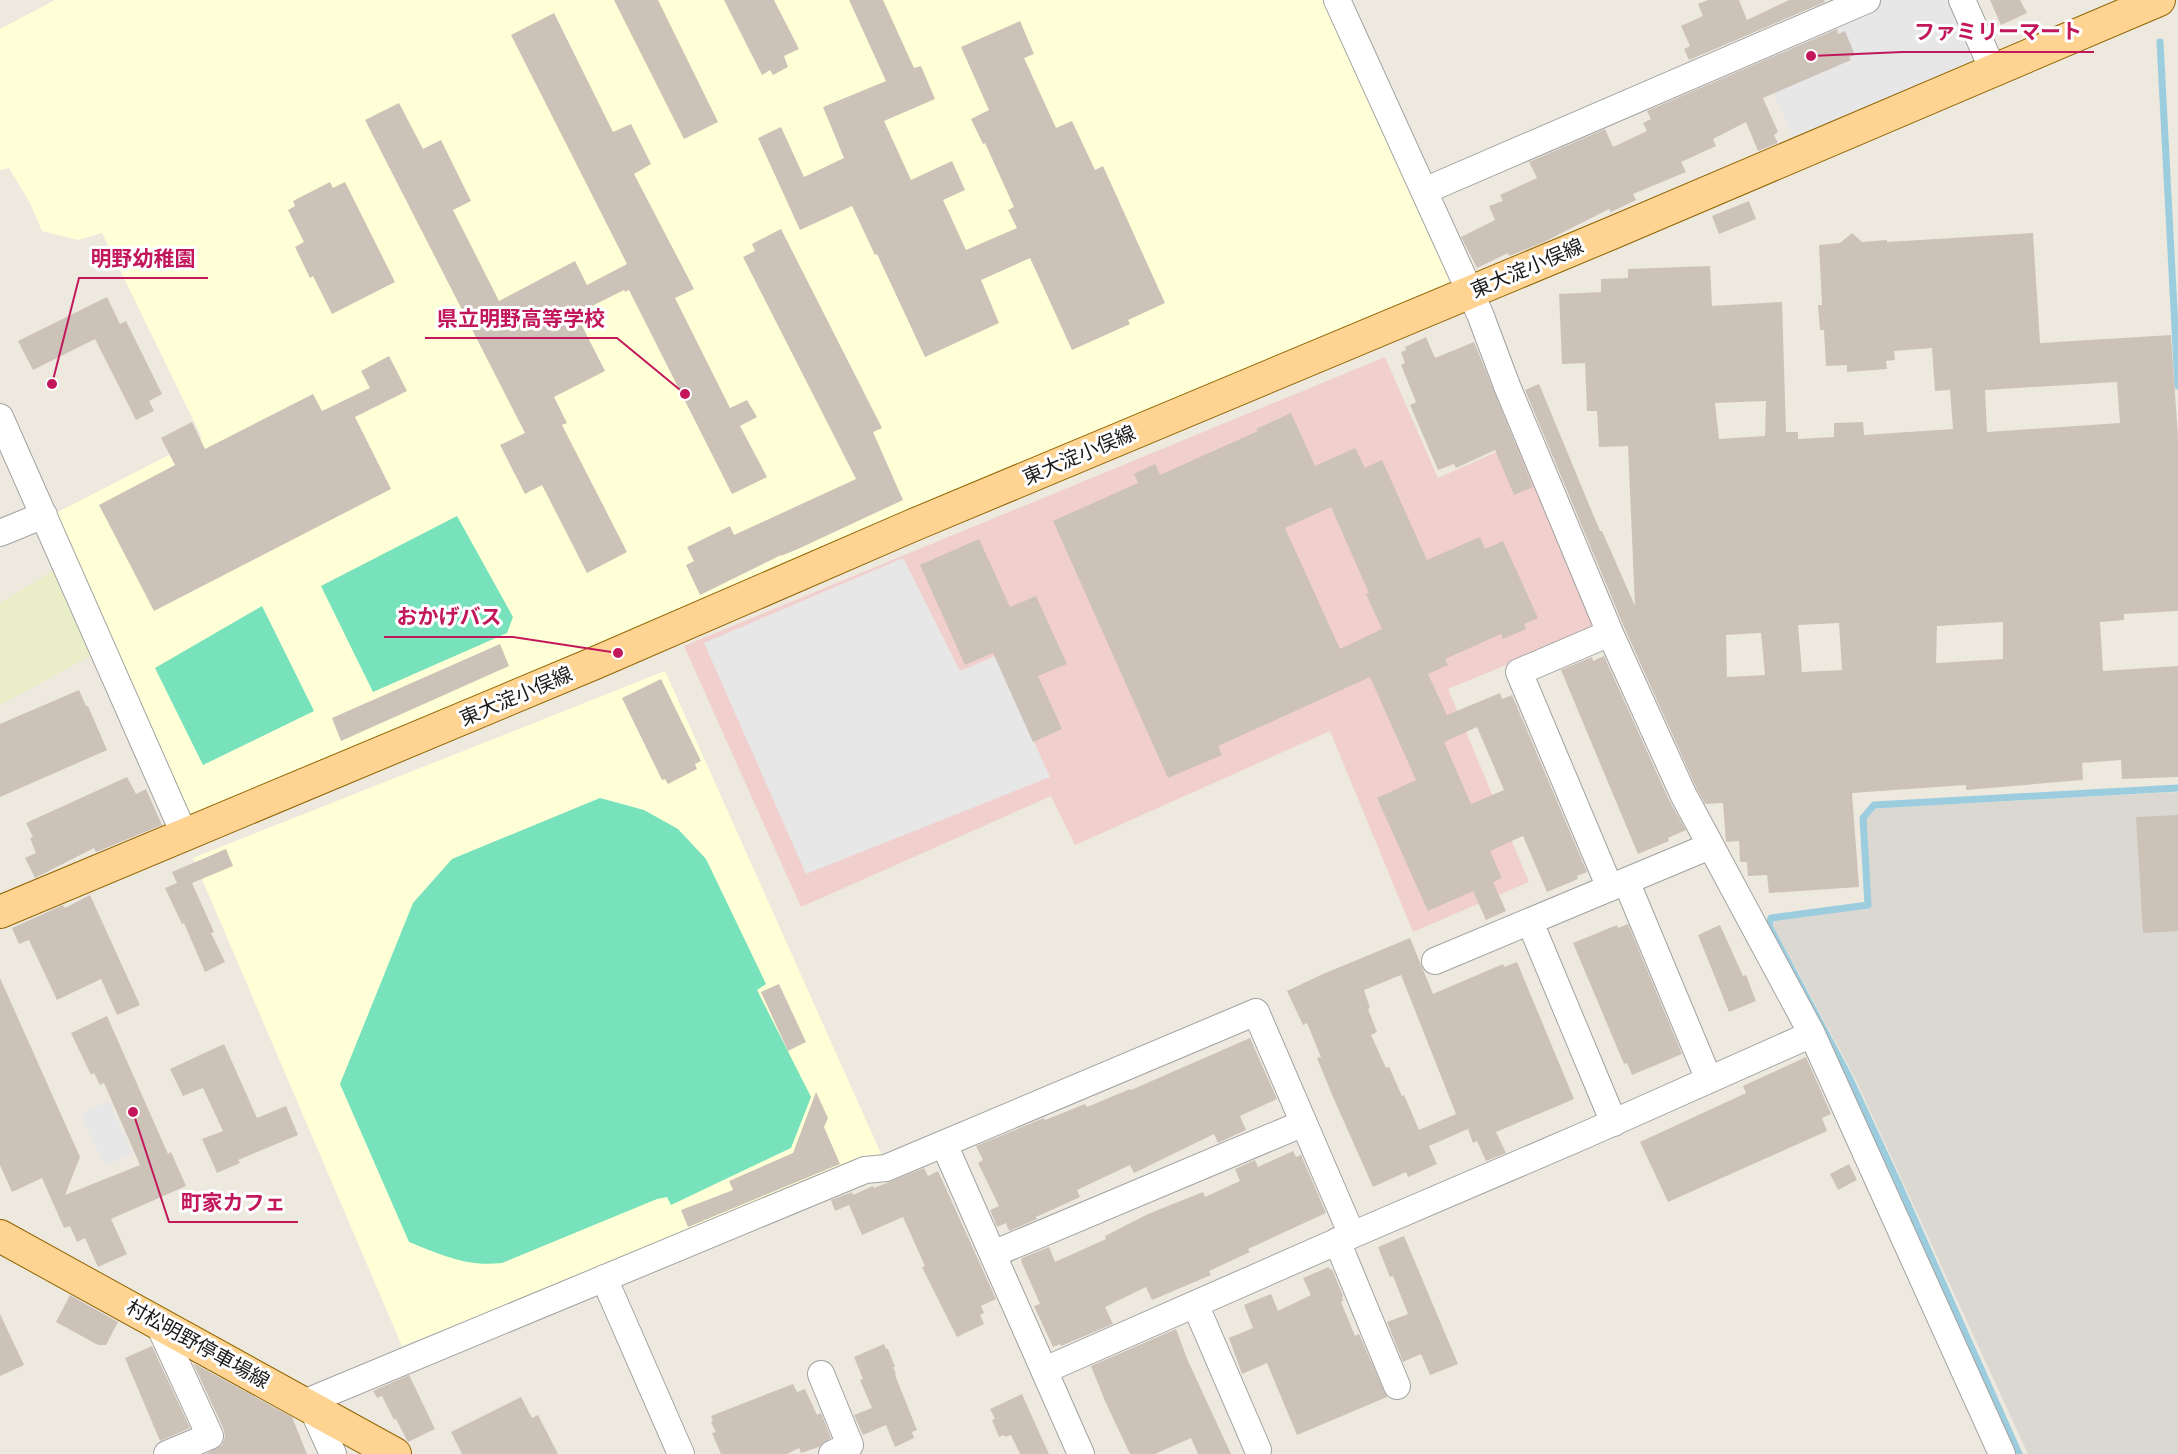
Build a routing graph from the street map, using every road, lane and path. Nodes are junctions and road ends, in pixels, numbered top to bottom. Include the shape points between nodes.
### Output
1 (1337, 0) edge
2 (1867, 0) edge
3 (1962, 0) edge
4 (2159, 0) edge
5 (1993, 70) junction
6 (1424, 191) junction
7 (1470, 292) junction
8 (0, 417) edge
9 (44, 515) junction
10 (0, 533) edge
11 (1610, 633) junction
12 (185, 836) junction
13 (1710, 846) junction
14 (1618, 885) junction
15 (0, 912) edge
16 (1530, 922) junction
17 (1435, 962) dead end
18 (1812, 1034) junction
19 (1709, 1080) junction
20 (1304, 1123) junction
21 (1614, 1123) junction
22 (944, 1144) junction
23 (0, 1236) edge
24 (1345, 1238) junction
25 (993, 1254) junction
26 (604, 1278) junction
27 (1195, 1304) junction
28 (158, 1323) junction
29 (1045, 1370) junction
30 (821, 1374) dead end
31 (1396, 1386) dead end
32 (308, 1405) junction
33 (214, 1445) edge
34 (1258, 1450) dead end
35 (167, 1454) edge
36 (333, 1454) edge
37 (395, 1454) edge
38 (681, 1454) edge
39 (832, 1454) edge
40 (1081, 1454) edge
41 (2002, 1454) edge

1 - 6 street
2 - 6 street
3 - 5 street
4 - 5 main road, 東大淀小俣線
5 - 7 main road, 東大淀小俣線
6 - 7 street
7 - 11 street
7 - 12 main road, 東大淀小俣線 via 933,516
8 - 9 street
9 - 10 street
9 - 12 street
11 - 13 street
11 - 14 street via 1519,672
12 - 15 main road, 東大淀小俣線
13 - 14 street
13 - 18 street
14 - 16 street
14 - 19 street
16 - 17 street
16 - 21 street
18 - 19 street
18 - 41 street
19 - 21 street
20 - 22 street via 1256,1012
20 - 24 street
20 - 25 street
21 - 24 street
22 - 25 street
22 - 26 street via 886,1168 865,1170
23 - 28 main road, 村松明野停車場線
24 - 27 street
24 - 31 street
25 - 29 street
26 - 32 street
26 - 38 street
27 - 29 street
27 - 34 street
28 - 32 main road, 村松明野停車場線
28 - 33 street
29 - 40 street
30 - 39 street via 850,1445
32 - 36 street
32 - 37 main road, 村松明野停車場線
33 - 35 street

